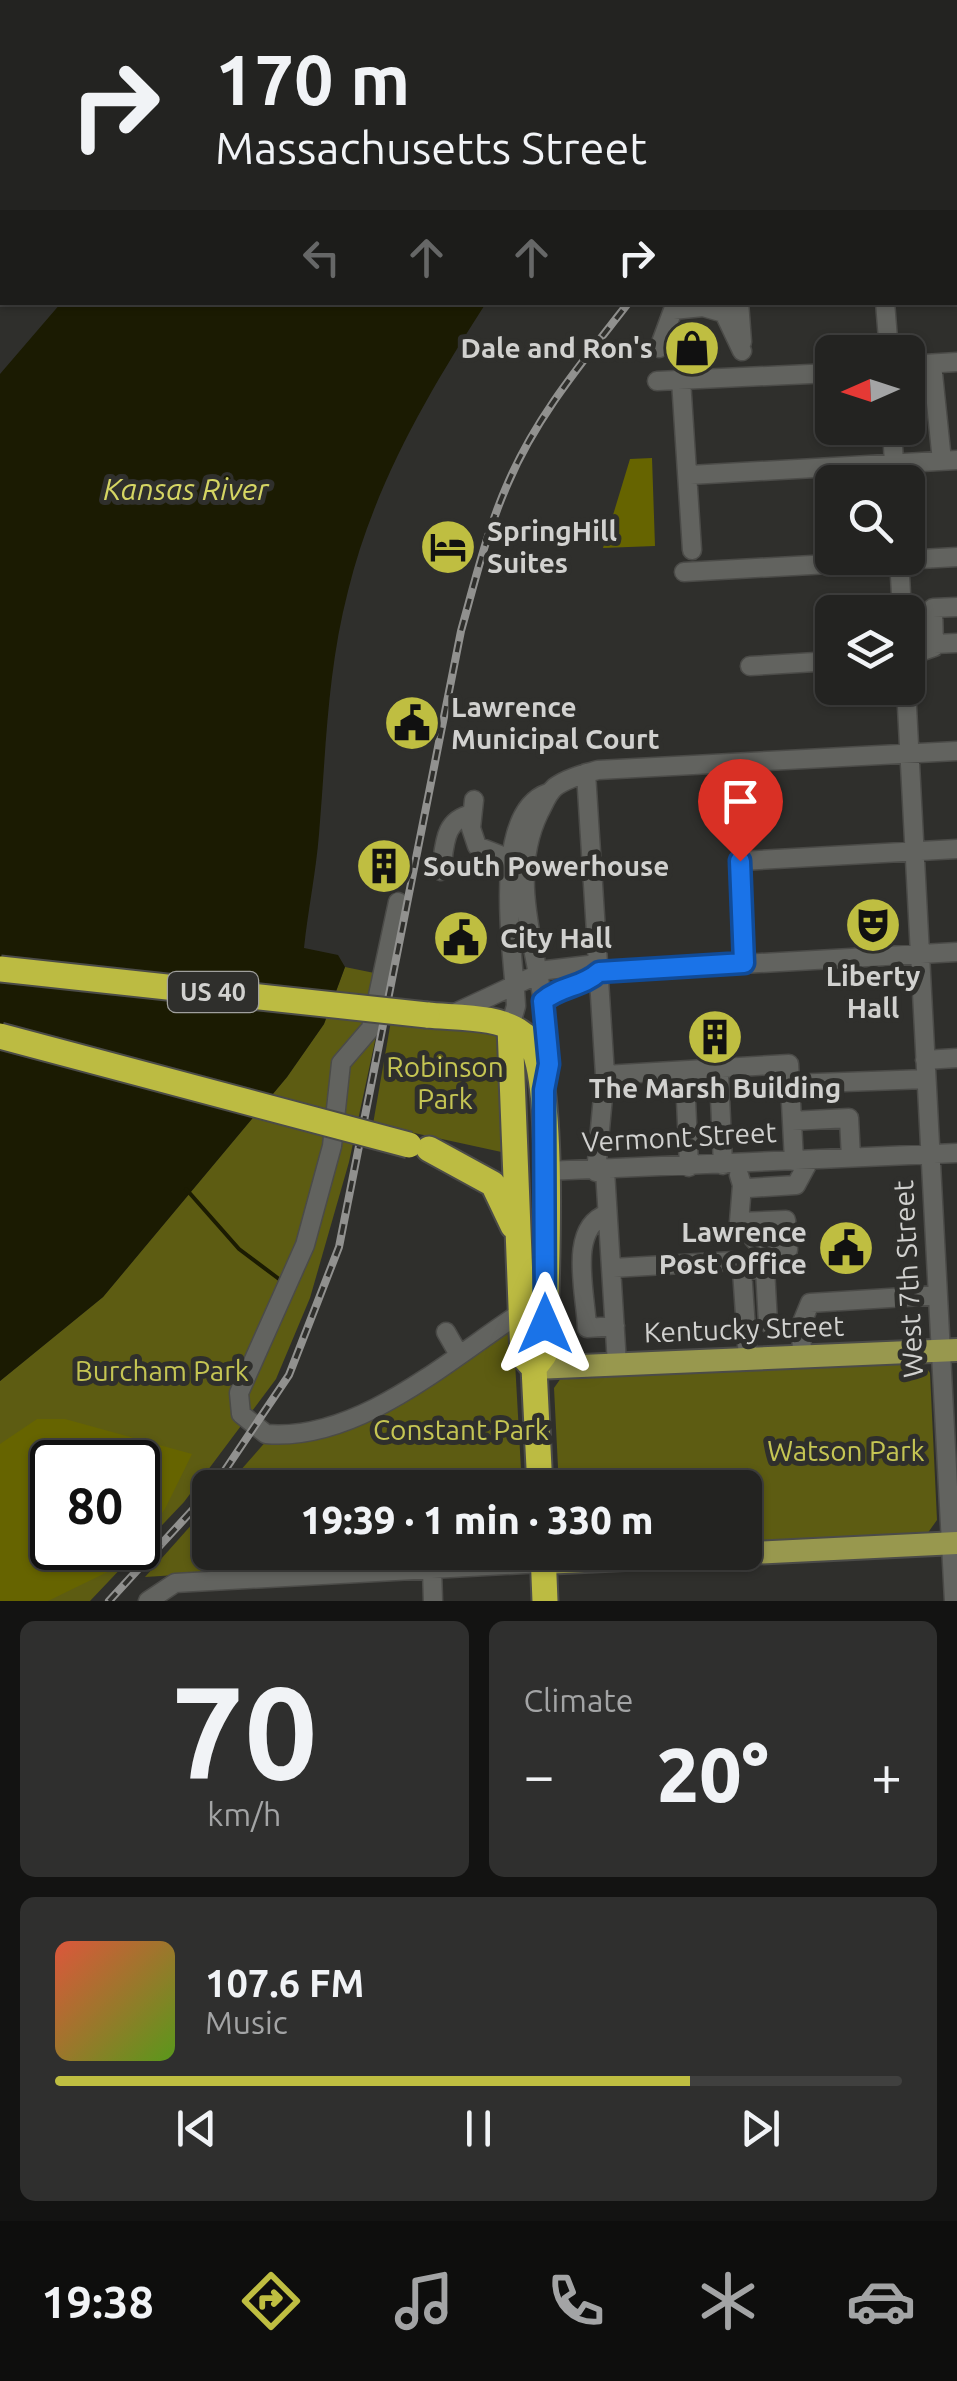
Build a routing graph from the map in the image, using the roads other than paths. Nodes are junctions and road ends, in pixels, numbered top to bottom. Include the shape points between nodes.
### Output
1 (739, 305) edge
2 (885, 305) edge
3 (887, 335) edge
4 (659, 348) dead end
5 (742, 351) junction
6 (957, 362) edge
7 (925, 364) edge
8 (932, 364) junction
9 (815, 373) edge
10 (744, 377) junction
11 (681, 380) junction
12 (657, 381) dead end
13 (950, 461) edge
14 (925, 466) edge
15 (815, 474) edge
16 (690, 476) junction
17 (692, 550) dead end
18 (957, 557) edge
19 (925, 558) edge
20 (815, 564) edge
21 (684, 572) dead end
22 (957, 607) edge
23 (957, 643) edge
24 (934, 644) junction
25 (925, 653) edge
26 (815, 662) edge
27 (750, 666) dead end
28 (907, 705) edge
29 (957, 752) edge
30 (910, 754) junction
31 (586, 773) junction
32 (549, 793) junction
33 (957, 849) edge
34 (914, 852) junction
35 (510, 859) junction
36 (441, 871) dead end
37 (398, 902) dead end
38 (957, 952) edge
39 (920, 954) junction
40 (744, 963) junction
41 (0, 969) edge
42 (599, 972) junction
43 (538, 974) junction
44 (515, 986) junction
45 (543, 1001) junction
46 (434, 1016) junction
47 (510, 1027) junction
48 (0, 1036) edge
49 (957, 1058) edge
50 (925, 1060) junction
51 (650, 1072) junction
52 (605, 1075) junction
53 (719, 1075) dead end
54 (685, 1078) dead end
55 (926, 1079) junction
56 (790, 1084) junction
57 (544, 1090) junction
58 (652, 1094) dead end
59 (792, 1121) junction
60 (419, 1147) junction
61 (957, 1153) edge
62 (929, 1154) junction
63 (851, 1158) junction
64 (802, 1161) junction
65 (731, 1165) junction
66 (689, 1167) junction
67 (519, 1168) junction
68 (546, 1172) junction
69 (600, 1172) junction
70 (742, 1185) junction
71 (607, 1214) junction
72 (739, 1222) junction
73 (611, 1241) junction
74 (521, 1252) junction
75 (765, 1260) junction
76 (738, 1266) junction
77 (632, 1267) junction
78 (612, 1268) junction
79 (937, 1295) junction
80 (522, 1312) junction
81 (768, 1322) dead end
82 (615, 1326) junction
83 (446, 1332) dead end
84 (948, 1350) edge
85 (458, 1353) junction
86 (802, 1356) junction
87 (748, 1359) junction
88 (617, 1364) junction
89 (534, 1368) junction
90 (539, 1470) edge
91 (954, 1543) edge
92 (762, 1550) edge
93 (412, 1570) edge
94 (432, 1570) edge
95 (544, 1570) edge
96 (151, 1597) edge
97 (433, 1601) edge
98 (545, 1601) edge
99 (954, 1601) edge

1 - 5 street
2 - 3 street
4 - 5 street via 674,310 703,307 724,313
5 - 10 street
6 - 8 street
7 - 8 street
8 - 13 street
9 - 10 street
10 - 11 street
11 - 12 street
11 - 16 street
13 - 14 street
15 - 16 street
16 - 17 street
18 - 19 street
20 - 21 street
22 - 24 street via 932,608
23 - 24 street
24 - 25 street
26 - 27 street
28 - 30 street, West 7th Street
29 - 30 street
30 - 31 street
30 - 34 street, West 7th Street
31 - 32 street
31 - 42 street
32 - 35 street via 536,797 520,818
32 - 43 street via 525,860
33 - 34 street
34 - 39 street, West 7th Street
34 - 40 street via 740,861
35 - 36 street via 477,846 470,828 473,807 448,828
35 - 44 street
37 - 85 street via 371,1028 341,1063 332,1146 305,1245 239,1393 240,1412 266,1434 316,1428 403,1394
38 - 39 street
39 - 40 street
39 - 50 street, West 7th Street
40 - 42 street
41 - 46 highway, US 40, bridge
42 - 43 street via 589,966
42 - 45 street
42 - 52 street
43 - 44 street
43 - 45 street
44 - 46 street via 471,1008
44 - 47 street
45 - 57 street via 549,1064
46 - 47 highway, US 40
47 - 57 highway via 536,1050
47 - 67 highway
48 - 60 highway, Vermont Street, bridge
49 - 50 street
50 - 55 street, West 7th Street
51 - 52 street
51 - 56 street via 789,1064
51 - 58 street
52 - 69 street
53 - 65 street
54 - 66 street
55 - 56 street
55 - 62 street, West 7th Street
56 - 59 street
57 - 68 highway
59 - 63 street via 848,1118
59 - 64 street
60 - 67 highway, Vermont Street
60 - 74 highway via 497,1188
61 - 62 street, Vermont Street
62 - 63 street, Vermont Street
62 - 79 street, West 7th Street
63 - 64 street, Vermont Street
64 - 65 street, Vermont Street
64 - 70 street via 796,1186
65 - 66 street, Vermont Street
65 - 70 street
66 - 69 street, Vermont Street
67 - 68 highway, Vermont Street
67 - 74 highway
68 - 69 street, Vermont Street
68 - 89 highway via 544,1354
69 - 71 street
70 - 72 street
71 - 73 street
71 - 82 street via 592,1221 582,1238 588,1328
72 - 75 street
72 - 75 street via 786,1220 788,1250
73 - 77 street
73 - 78 street
74 - 80 highway
75 - 76 street
75 - 81 street
76 - 77 street
76 - 87 street
77 - 78 street
78 - 82 street
79 - 84 street, West 7th Street
79 - 86 street via 810,1304 801,1325
80 - 85 street
80 - 89 highway via 524,1356
82 - 88 street
83 - 85 street
84 - 86 main road, Kentucky Street
84 - 91 street, West 7th Street
86 - 87 main road, Kentucky Street
87 - 88 main road, Kentucky Street
88 - 89 main road, Kentucky Street
89 - 90 highway
91 - 92 main road
91 - 99 street, West 7th Street
93 - 96 street via 175,1582
94 - 97 street
95 - 98 highway

